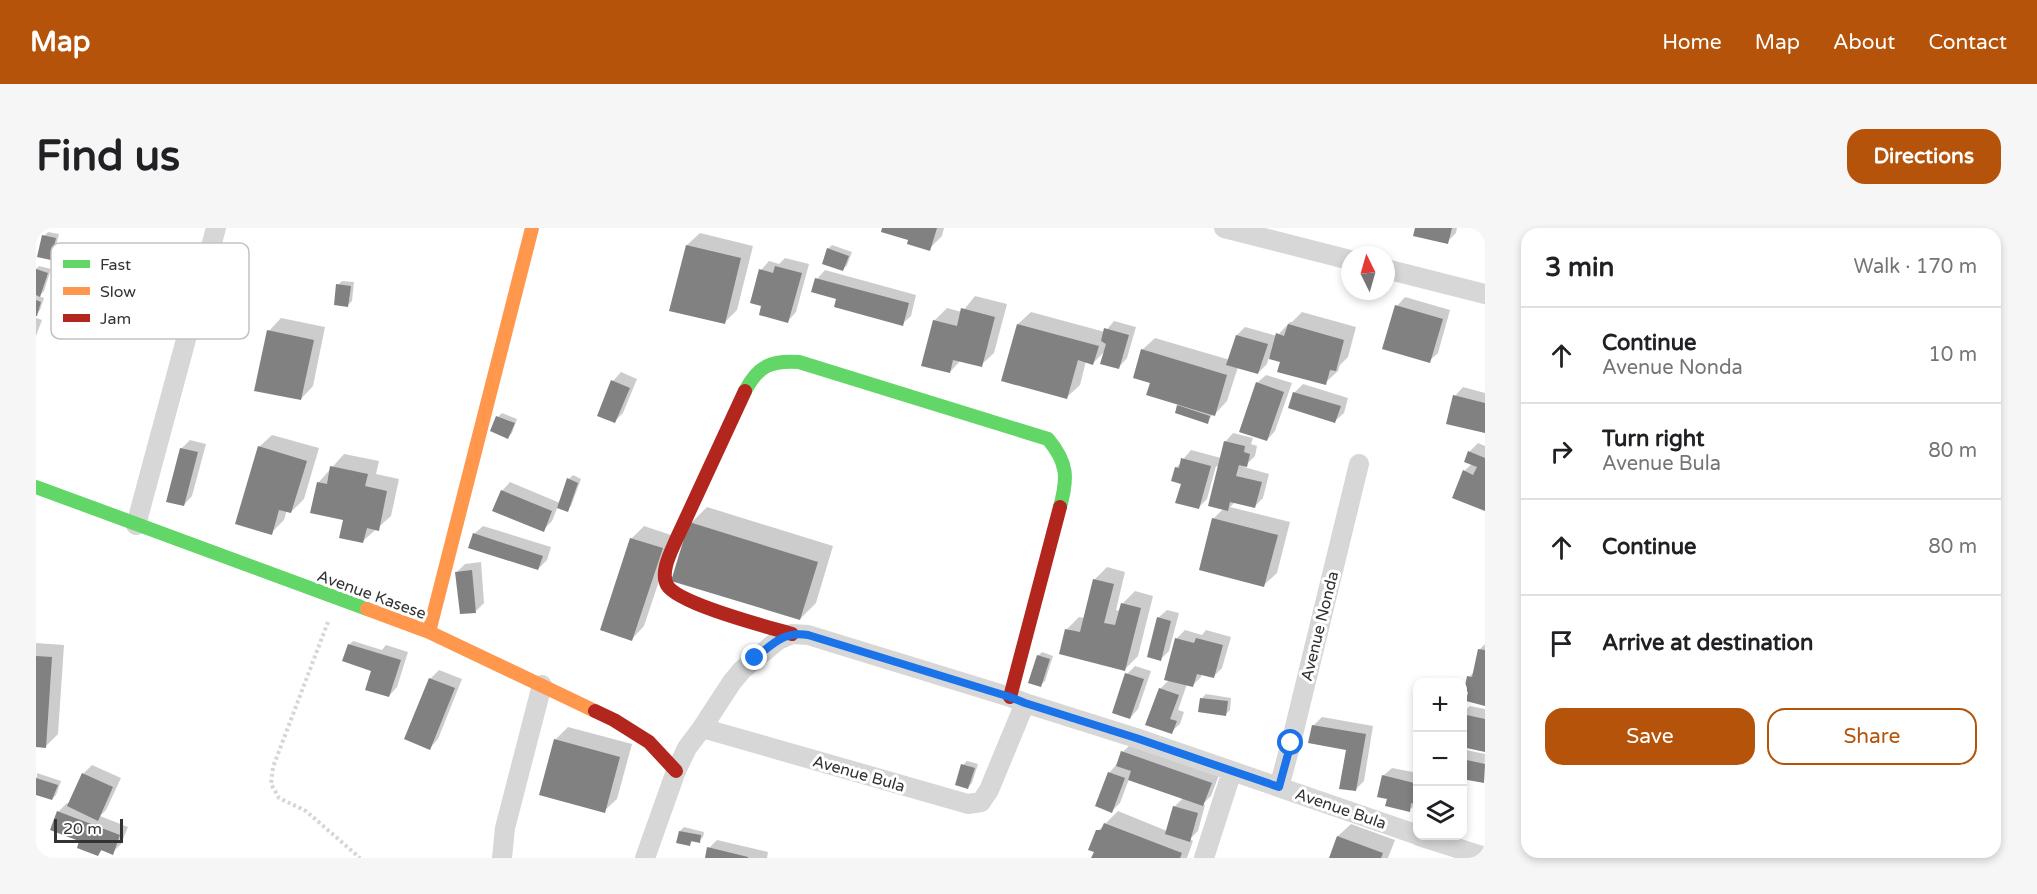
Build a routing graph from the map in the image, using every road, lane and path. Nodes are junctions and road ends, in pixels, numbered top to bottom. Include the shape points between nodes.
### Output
1 (216, 228) edge
2 (532, 228) edge
3 (1224, 228) edge
4 (212, 243) edge
5 (1341, 258) edge
6 (1395, 271) edge
7 (1485, 294) edge
8 (186, 339) edge
9 (1359, 464) dead end
10 (36, 486) edge
11 (136, 525) junction
12 (336, 598) junction
13 (429, 632) junction
14 (792, 634) junction
15 (542, 685) junction
16 (1018, 700) junction
17 (702, 728) junction
18 (676, 771) junction
19 (1232, 771) junction
20 (1279, 787) junction
21 (1413, 833) edge
22 (1429, 840) edge
23 (1459, 854) edge
24 (1485, 857) edge
25 (360, 858) edge
26 (502, 858) edge
27 (645, 858) edge
28 (1204, 858) edge

1 - 4 street
2 - 13 street
3 - 5 street
6 - 7 street
8 - 11 street
9 - 20 street, Avenue Nonda
10 - 11 street, Avenue Kasese
11 - 12 street, Avenue Kasese
12 - 13 street, Avenue Kasese
12 - 25 path via 273,767 271,784 279,798 306,811
13 - 15 street, Avenue Kasese
14 - 16 street via 808,635
14 - 16 street via 725,614 680,595 668,588 665,578 676,540 752,377 768,365 783,361 799,362 1048,439 1060,452 1066,470 1063,496
14 - 17 street via 778,640 742,670
15 - 18 street, Avenue Kasese via 649,742
15 - 26 street via 505,828
16 - 17 street, Avenue Bula via 989,790 981,802 968,804
16 - 19 street, Avenue Bula
17 - 18 street
18 - 27 street
19 - 20 street, Avenue Bula
19 - 28 street
20 - 21 street, Avenue Bula
22 - 23 street, Avenue Bula
23 - 24 street, Avenue Bula

